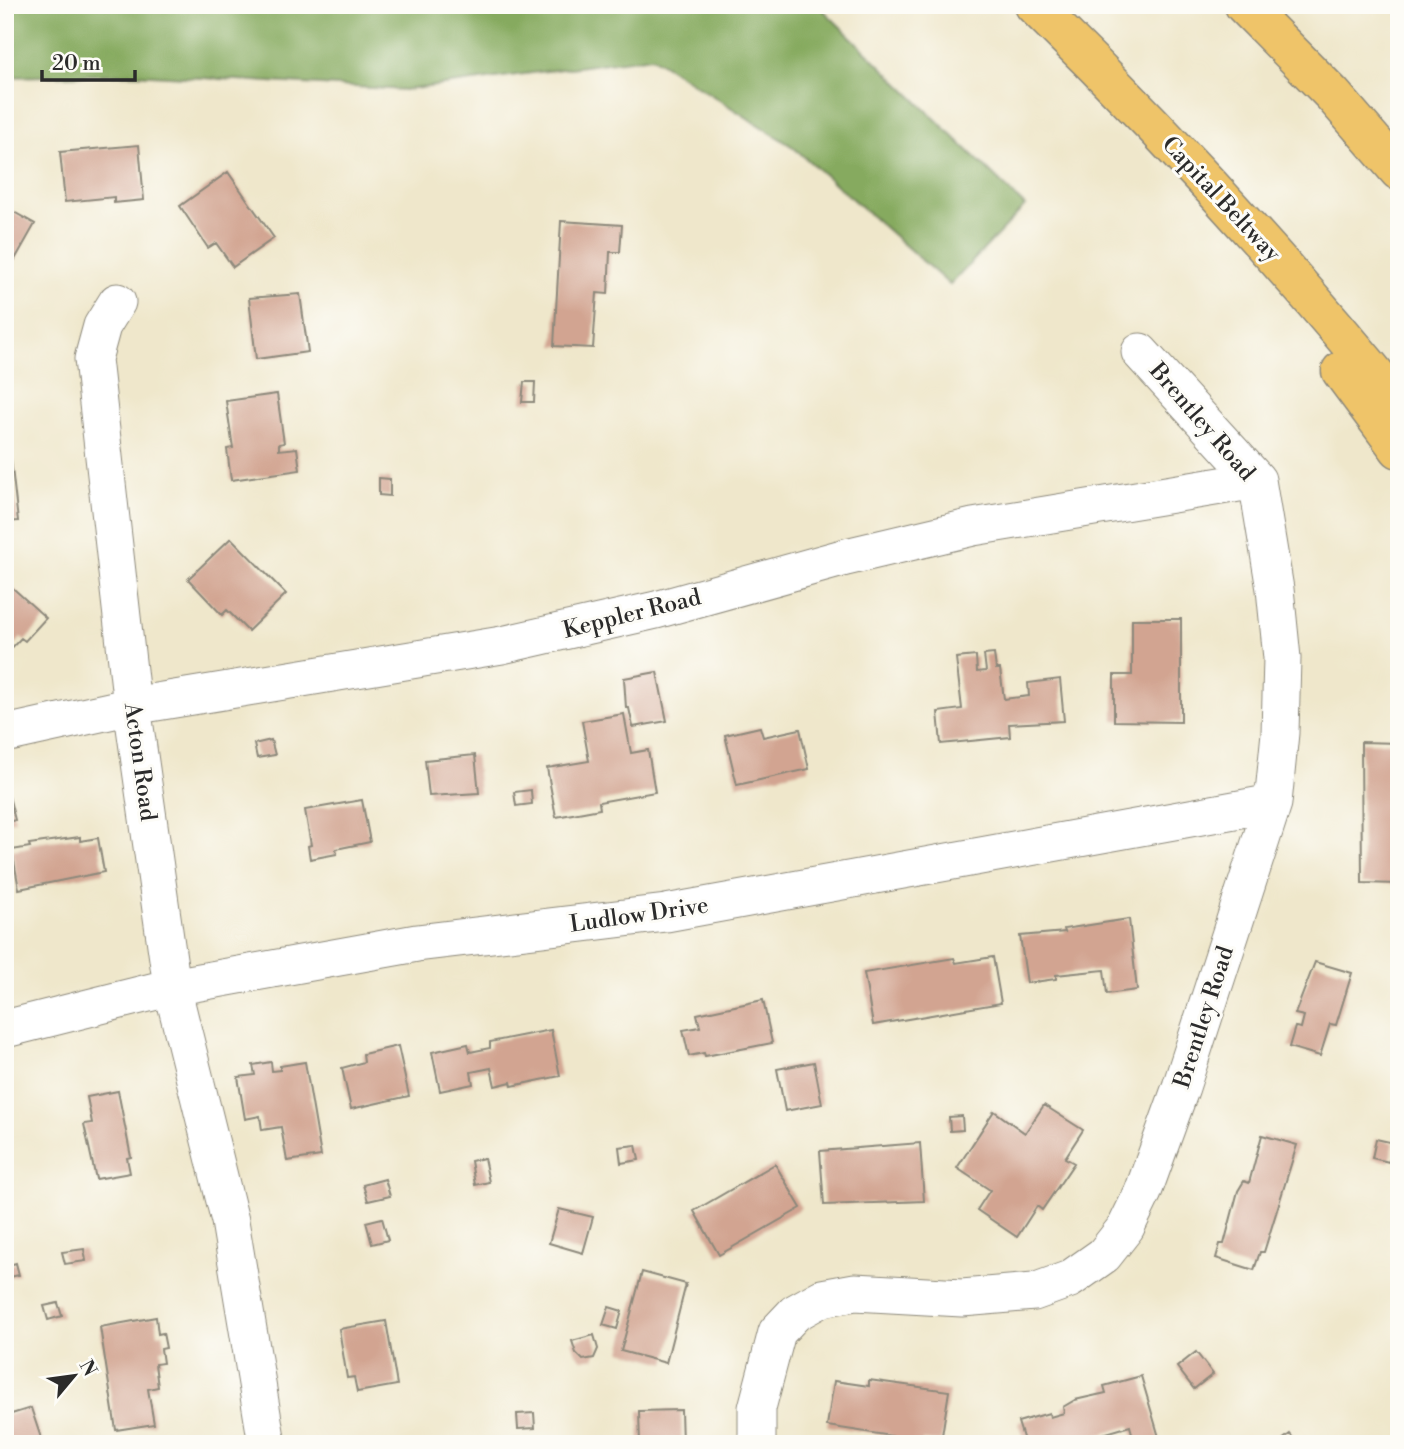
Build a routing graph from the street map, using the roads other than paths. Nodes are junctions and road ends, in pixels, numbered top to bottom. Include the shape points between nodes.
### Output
1 (1034, 5) edge
2 (1244, 5) edge
3 (1079, 49) junction
4 (1399, 171) edge
5 (117, 302) dead end
6 (1140, 352) dead end
7 (1399, 403) edge
8 (1399, 449) edge
9 (1256, 480) junction
10 (132, 706) junction
11 (5, 734) edge
12 (1273, 803) junction
13 (172, 987) junction
14 (5, 1029) edge
15 (267, 1444) edge
16 (757, 1444) edge

1 - 3 highway, Capital Beltway
2 - 4 highway via 1332,94
3 - 7 highway, Capital Beltway via 1215,190
3 - 8 highway via 1239,239
5 - 10 street, Acton Road via 102,326 93,359
6 - 9 street, Brentley Road
9 - 10 street, Keppler Road via 973,527 502,645
9 - 12 street, Brentley Road via 1282,657
10 - 11 street, Keppler Road
10 - 13 street, Acton Road
12 - 13 street, Ludlow Drive via 666,913 417,943
12 - 16 street, Brentley Road via 1143,1192 1126,1227 1104,1255 1070,1279 1034,1292 962,1298 855,1292 822,1298 795,1313 777,1332 757,1408
13 - 14 street, Ludlow Drive
13 - 15 street, Acton Road via 230,1221

